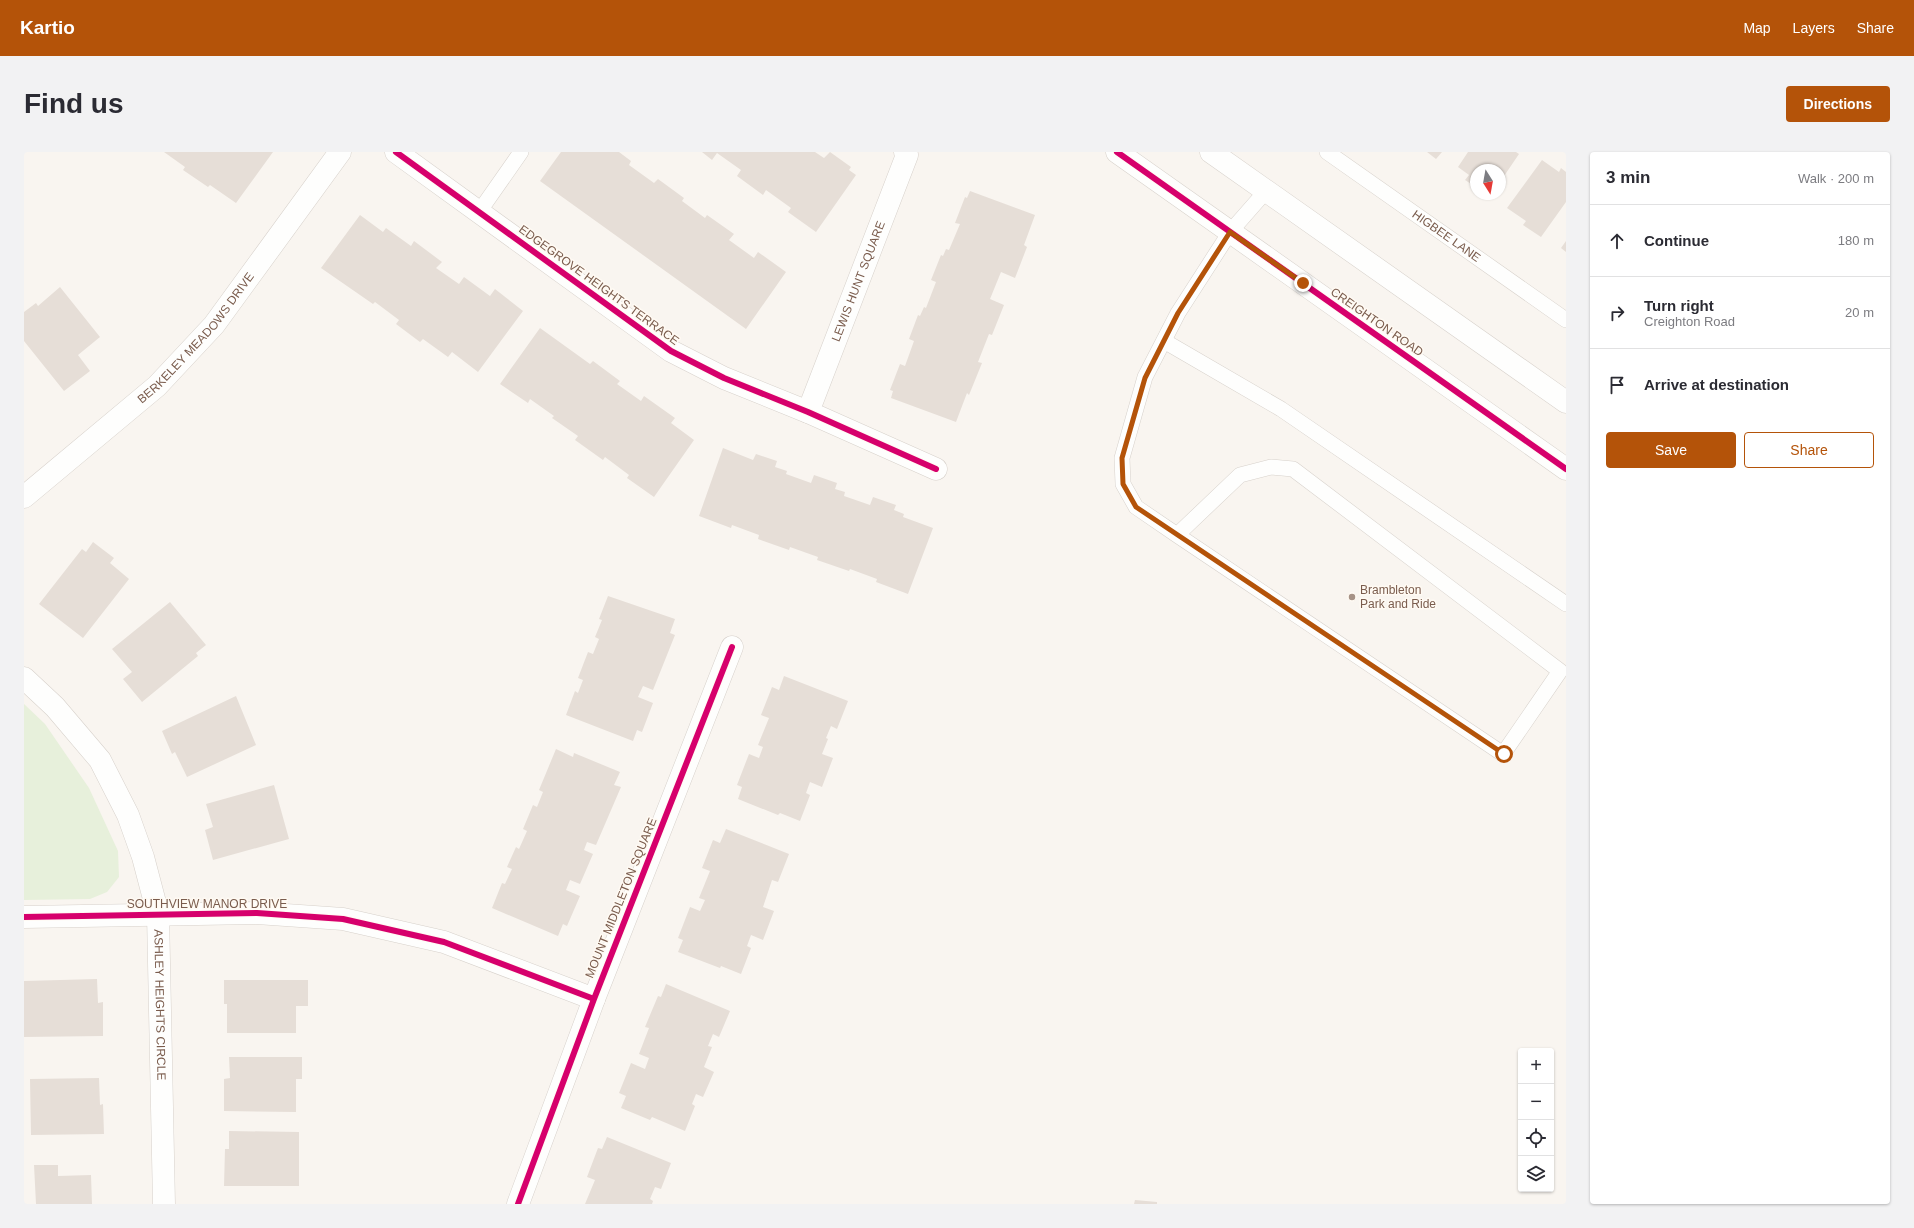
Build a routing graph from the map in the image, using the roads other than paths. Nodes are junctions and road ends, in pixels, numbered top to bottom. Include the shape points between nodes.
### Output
1 (340, 152) edge
2 (396, 152) edge
3 (521, 152) edge
4 (905, 152) edge
5 (1117, 152) edge
6 (1210, 152) edge
7 (1327, 152) edge
8 (1266, 191) junction
9 (479, 212) junction
10 (1230, 232) junction
11 (1566, 320) edge
12 (1164, 341) junction
13 (1566, 402) edge
14 (808, 412) junction
15 (1566, 468) edge
16 (936, 469) dead end
17 (24, 497) edge
18 (1178, 535) junction
19 (1566, 604) edge
20 (732, 647) dead end
21 (24, 678) edge
22 (158, 914) junction
23 (24, 917) edge
24 (594, 999) junction
25 (164, 1204) edge
26 (518, 1204) edge

1 - 17 street, BERKELEY MEADOWS DRIVE via 214,325 157,386
2 - 9 street, EDGEGROVE HEIGHTS TERRACE
3 - 9 lane
4 - 14 street, LEWIS HUNT SQUARE via 907,155
5 - 10 street, CREIGHTON ROAD
6 - 8 street
7 - 11 lane, HIGBEE LANE
8 - 10 lane
8 - 13 street
9 - 14 street, EDGEGROVE HEIGHTS TERRACE via 671,351 724,378
10 - 12 lane via 1178,313
10 - 15 street, CREIGHTON ROAD
12 - 18 lane via 1143,385 1122,458 1123,484 1136,507
12 - 19 lane via 1281,409
14 - 16 street, EDGEGROVE HEIGHTS TERRACE
18 - 18 lane via 1240,475 1271,467 1293,469 1560,671 1504,754
20 - 24 street, MOUNT MIDDLETON SQUARE
21 - 22 street, ASHLEY HEIGHTS CIRCLE via 55,707 100,760 128,815 143,857
22 - 23 street, SOUTHVIEW MANOR DRIVE
22 - 24 street, SOUTHVIEW MANOR DRIVE via 257,913 343,919 444,942
22 - 25 street, ASHLEY HEIGHTS CIRCLE
24 - 26 street, MOUNT MIDDLETON SQUARE

